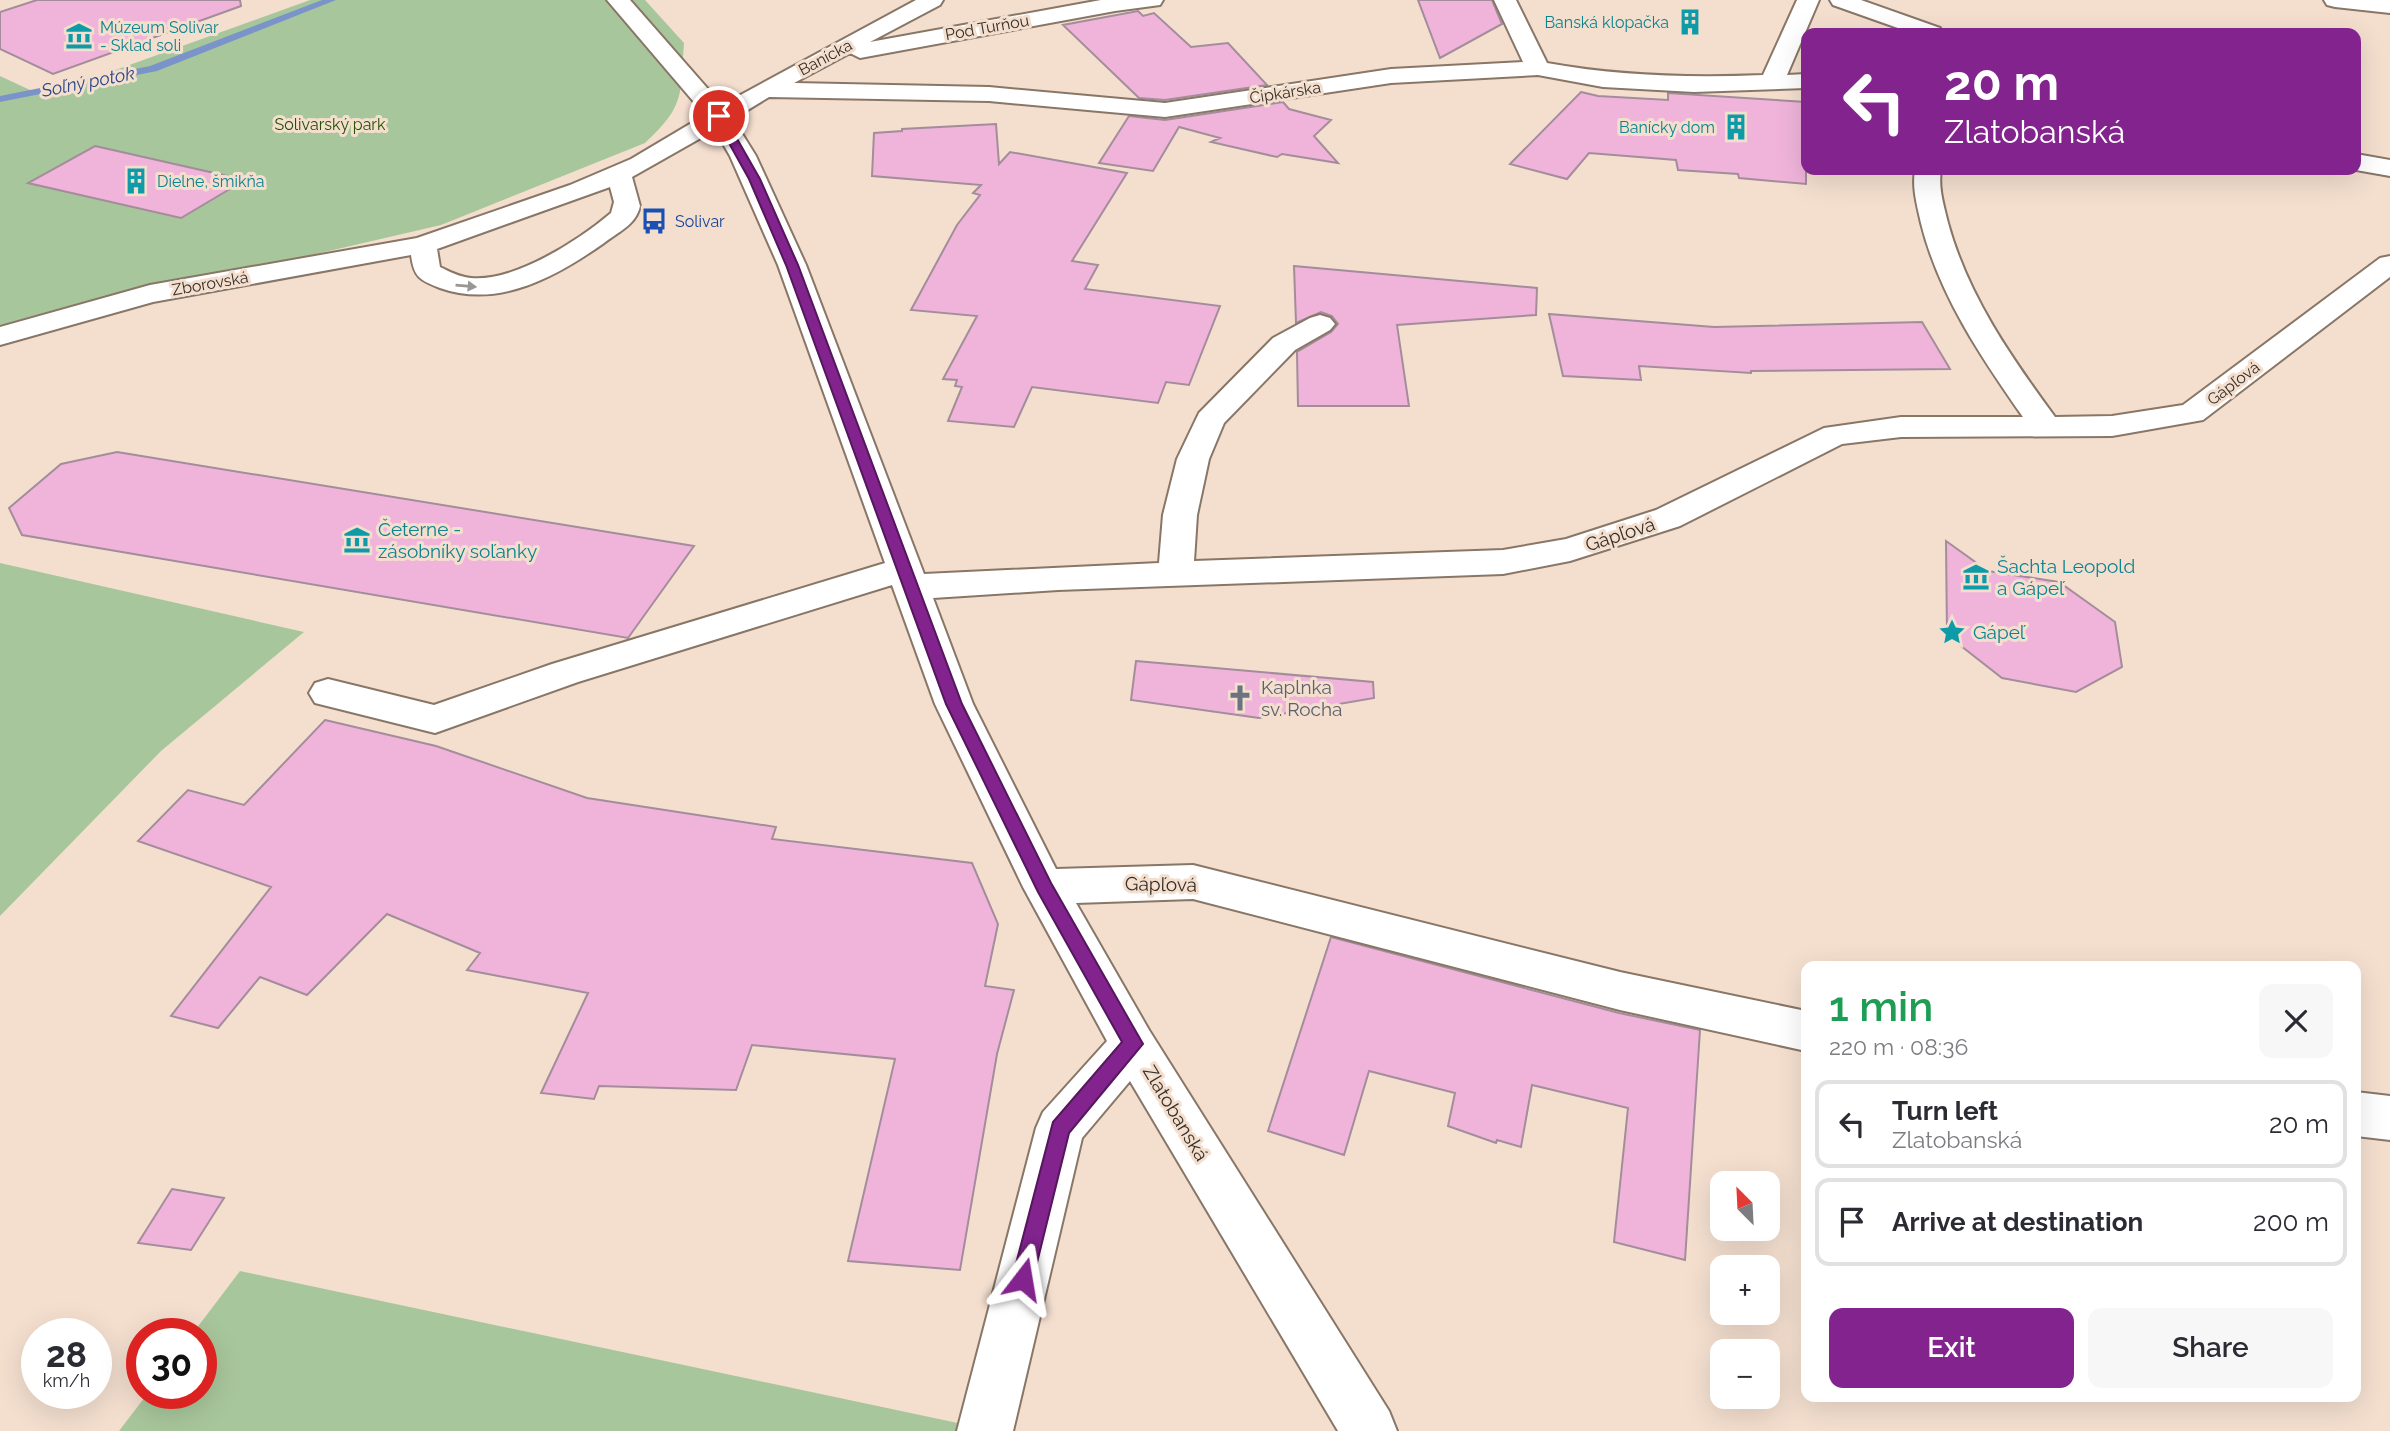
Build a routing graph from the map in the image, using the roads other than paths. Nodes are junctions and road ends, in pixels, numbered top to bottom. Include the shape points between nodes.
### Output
1 (618, 0) edge
2 (932, 0) edge
3 (1152, 0) edge
4 (1505, 0) edge
5 (1808, 0) edge
6 (1841, 0) edge
7 (2335, 0) edge
8 (2390, 6) edge
9 (1918, 28) edge
10 (823, 57) junction
11 (1538, 68) junction
12 (1773, 80) junction
13 (1801, 81) edge
14 (764, 90) junction
15 (719, 116) junction
16 (2361, 163) edge
17 (2390, 168) edge
18 (618, 175) junction
19 (1927, 175) edge
20 (423, 245) junction
21 (2390, 264) edge
22 (1320, 324) dead end
23 (0, 336) edge
24 (2046, 426) junction
25 (1176, 574) junction
26 (908, 578) junction
27 (328, 693) dead end
28 (1044, 887) junction
29 (1801, 1030) edge
30 (1133, 1044) junction
31 (2361, 1115) edge
32 (2390, 1118) edge
33 (985, 1431) edge
34 (1369, 1431) edge

1 - 15 street, Zlatobanská
2 - 10 street, Banícka
3 - 10 street, Pod Turňou
4 - 11 street
5 - 12 street
6 - 9 street
7 - 8 street
10 - 14 street, Banícka
11 - 12 street, Čipkárska via 1603,80 1694,85
11 - 14 street, Čipkárska via 1391,76 1165,110 989,94
12 - 13 street, Čipkárska
14 - 15 street, Banícka
15 - 18 street, Zborovská
15 - 26 street, Zlatobanská via 743,156 792,265
16 - 17 street
18 - 20 street, Zborovská
20 -> 18 street via 427,271 454,285 504,283 569,255 622,217 627,207
19 - 24 street via 1938,241 1962,300
20 - 23 street, Zborovská via 150,294
21 - 24 street, Gápľová via 2192,413 2112,426
22 - 25 street via 1284,344 1210,420 1193,459 1180,515
24 - 25 street, Gápľová via 1901,426 1835,435 1668,518 1570,550 1503,562
25 - 26 street, Gápľová
26 - 27 street, Gápľová via 565,673 435,719
26 - 28 street, Zlatobanská via 954,704
28 - 29 street, Gápľová via 1193,882 1620,991
28 - 30 street, Zlatobanská
30 - 33 street via 1060,1128
30 - 34 street, Zlatobanská
31 - 32 street

